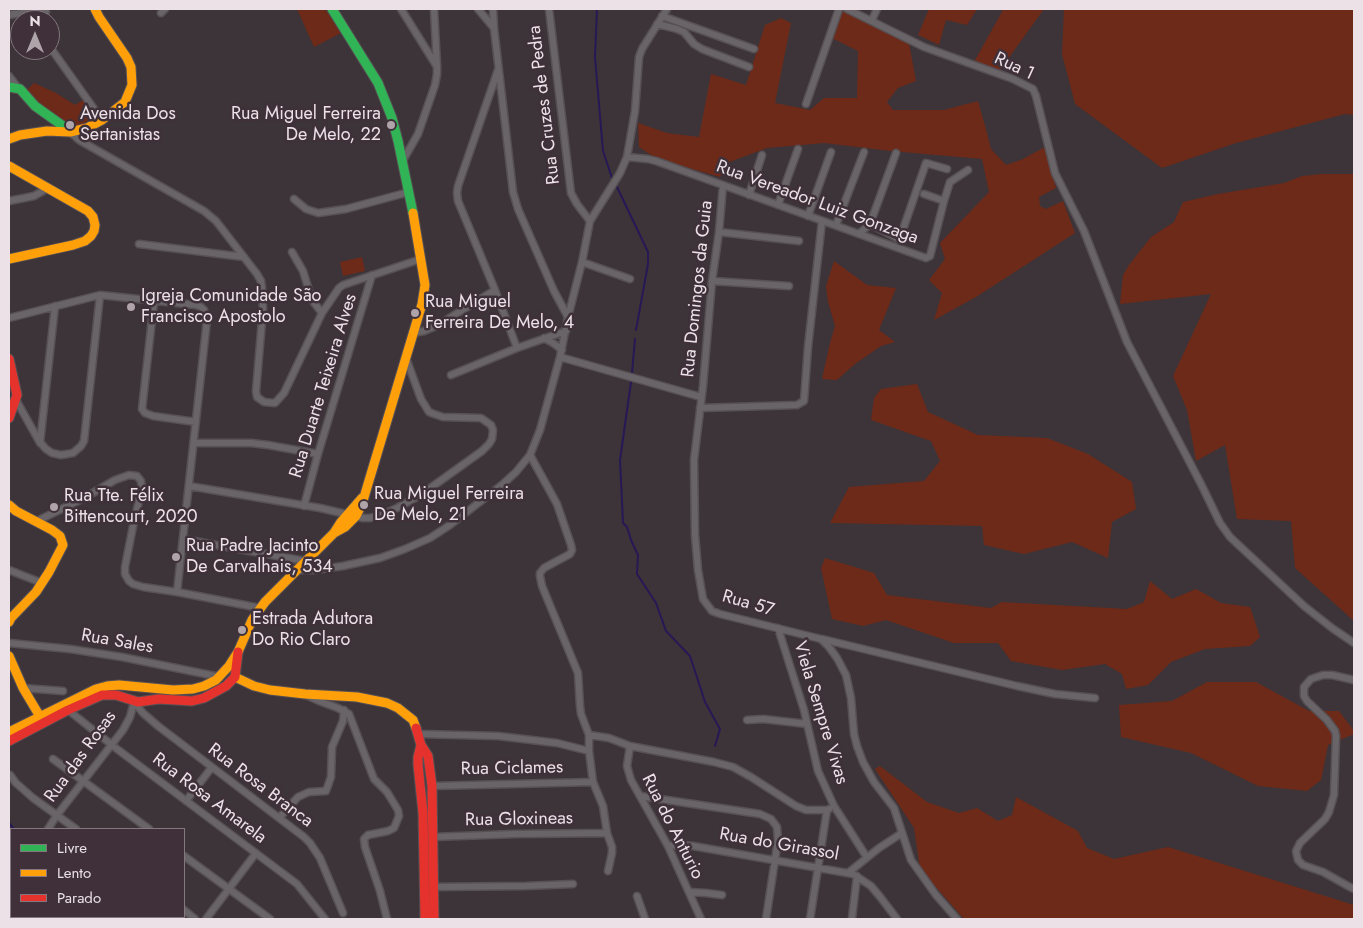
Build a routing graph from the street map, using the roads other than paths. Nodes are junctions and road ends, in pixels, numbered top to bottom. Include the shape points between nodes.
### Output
1 (95, 9) edge
2 (332, 9) edge
3 (401, 9) edge
4 (434, 9) edge
5 (478, 9) edge
6 (493, 9) edge
7 (549, 9) edge
8 (667, 9) edge
9 (839, 9) edge
10 (847, 9) edge
11 (877, 9) edge
12 (662, 16) junction
13 (872, 20) junction
14 (657, 24) junction
15 (494, 28) junction
16 (754, 49) dead end
17 (59, 60) edge
18 (437, 66) junction
19 (499, 66) junction
20 (750, 67) dead end
21 (9, 76) edge
22 (9, 87) edge
23 (22, 91) junction
24 (9, 92) edge
25 (806, 104) dead end
26 (102, 120) junction
27 (70, 132) junction
28 (9, 139) edge
29 (398, 141) junction
30 (411, 147) junction
31 (798, 148) dead end
32 (830, 152) dead end
33 (864, 152) dead end
34 (896, 153) dead end
35 (762, 155) dead end
36 (628, 157) junction
37 (402, 162) junction
38 (9, 166) edge
39 (947, 169) dead end
40 (968, 170) dead end
41 (723, 185) junction
42 (48, 188) junction
43 (409, 192) junction
44 (924, 194) dead end
45 (749, 195) junction
46 (294, 199) dead end
47 (9, 201) edge
48 (944, 201) junction
49 (778, 205) junction
50 (808, 216) junction
51 (590, 221) junction
52 (822, 221) junction
53 (870, 224) junction
54 (836, 225) junction
55 (719, 232) junction
56 (859, 234) junction
57 (799, 241) dead end
58 (139, 244) dead end
59 (292, 252) dead end
60 (244, 256) junction
61 (9, 259) edge
62 (421, 259) junction
63 (582, 262) junction
64 (372, 275) junction
65 (630, 279) dead end
66 (712, 281) junction
67 (789, 286) dead end
68 (496, 290) junction
69 (100, 295) junction
70 (154, 301) junction
71 (55, 306) junction
72 (322, 312) junction
73 (568, 317) junction
74 (9, 318) edge
75 (566, 331) junction
76 (413, 333) junction
77 (544, 338) junction
78 (517, 348) junction
79 (561, 354) junction
80 (406, 358) junction
81 (9, 359) edge
82 (451, 375) dead end
83 (701, 397) junction
84 (16, 400) junction
85 (700, 408) junction
86 (9, 418) edge
87 (196, 422) junction
88 (40, 443) junction
89 (194, 443) junction
90 (318, 454) junction
91 (530, 455) junction
92 (189, 486) junction
93 (9, 504) edge
94 (304, 506) junction
95 (352, 515) junction
96 (36, 521) junction
97 (184, 539) junction
98 (305, 561) junction
99 (9, 570) edge
100 (296, 570) junction
101 (42, 582) junction
102 (177, 592) junction
103 (260, 608) junction
104 (9, 622) edge
105 (778, 628) junction
106 (821, 639) junction
107 (9, 643) edge
108 (1354, 643) edge
109 (238, 652) junction
110 (9, 656) edge
111 (220, 677) junction
112 (236, 677) junction
113 (1354, 680) edge
114 (23, 688) junction
115 (161, 690) junction
116 (63, 691) dead end
117 (305, 694) junction
118 (1095, 698) dead end
119 (159, 699) junction
120 (134, 702) junction
121 (68, 710) junction
122 (344, 710) junction
123 (41, 720) junction
124 (747, 720) dead end
125 (807, 724) junction
126 (9, 732) edge
127 (419, 734) junction
128 (589, 735) junction
129 (9, 741) edge
130 (421, 745) junction
131 (112, 746) junction
132 (630, 746) junction
133 (590, 751) junction
134 (53, 759) dead end
135 (212, 767) junction
136 (10, 775) edge
137 (84, 782) junction
138 (593, 782) junction
139 (432, 786) junction
140 (640, 796) junction
141 (186, 800) junction
142 (835, 807) junction
143 (827, 810) junction
144 (57, 815) junction
145 (280, 817) junction
146 (49, 828) edge
147 (75, 828) edge
148 (148, 828) edge
149 (607, 833) junction
150 (902, 833) junction
151 (432, 838) junction
152 (668, 846) junction
153 (256, 853) junction
154 (866, 856) junction
155 (185, 857) edge
156 (775, 860) junction
157 (818, 868) junction
158 (608, 871) dead end
159 (848, 873) junction
160 (857, 876) junction
161 (573, 884) dead end
162 (432, 887) junction
163 (229, 888) junction
164 (1354, 889) edge
165 (689, 892) junction
166 (722, 895) dead end
167 (637, 896) dead end
168 (185, 911) edge
169 (343, 913) dead end
170 (852, 918) edge
171 (195, 919) edge
172 (206, 919) edge
173 (270, 919) edge
174 (325, 919) edge
175 (387, 919) edge
176 (425, 919) edge
177 (434, 919) edge
178 (645, 919) edge
179 (701, 919) edge
180 (766, 919) edge
181 (810, 919) edge
182 (897, 919) edge
183 (957, 919) edge

1 - 26 street via 127,58 132,77 125,102
2 - 29 street via 378,83
3 - 18 street
4 - 18 street
5 - 15 street
6 - 15 street
7 - 51 street, Rua Cruzes de Pedra via 571,193
8 - 12 street
9 - 25 street
10 - 13 street, Rua 1
11 - 13 street
12 - 14 street
12 - 16 street
13 - 108 street, Rua 1 via 924,47 1033,89 1055,173 1084,231 1127,342 1223,530 1304,606
14 - 20 street via 684,32 702,50
14 - 36 street via 639,57
15 - 19 street
17 - 26 street
18 - 30 street via 435,85
19 - 68 street via 457,193
19 - 73 street via 514,197
21 - 23 street
22 - 23 street
23 - 24 street
23 - 27 street via 35,106
26 - 27 street
27 - 28 street via 47,131
27 - 60 street via 92,148 204,211
29 - 30 street
29 - 37 street
30 - 37 street
31 - 49 street
32 - 50 street
33 - 54 street
34 - 53 street
35 - 45 street
36 - 41 street, Rua Vereador Luiz Gonzaga via 648,159
36 - 51 street
37 - 43 street
38 - 42 street
39 - 53 street via 926,163 900,238
40 - 48 street, Rua Vereador Luiz Gonzaga via 950,182
41 - 45 street, Rua Vereador Luiz Gonzaga
41 - 55 street, Rua Domingos da Guia
42 - 47 street via 28,198
42 - 61 street via 88,211 94,221 94,231 73,245
43 - 46 street via 318,213 306,209
43 - 62 street
44 - 48 street
45 - 49 street, Rua Vereador Luiz Gonzaga
48 - 56 street, Rua Vereador Luiz Gonzaga via 928,258
49 - 50 street, Rua Vereador Luiz Gonzaga
50 - 52 street, Rua Vereador Luiz Gonzaga
51 - 63 street
52 - 54 street, Rua Vereador Luiz Gonzaga
52 - 85 street via 804,401 797,406
53 - 56 street
54 - 56 street, Rua Vereador Luiz Gonzaga
55 - 57 street
55 - 66 street, Rua Domingos da Guia
58 - 60 street
59 - 72 street via 303,271 312,300
60 - 72 street via 262,288 256,389 259,399 274,403 279,400
62 - 64 street
62 - 76 street via 424,293
63 - 65 street
63 - 73 street
64 - 72 street via 343,285
64 - 90 street, Rua Duarte Teixeira Alves
66 - 67 street
66 - 83 street, Rua Domingos da Guia
68 - 76 street via 438,325
68 - 78 street
69 - 70 street
69 - 71 street
69 - 88 street via 83,444 73,453 61,455 52,453
70 - 87 street via 196,305 206,314 208,320
70 - 87 street via 142,409 153,416
71 - 74 street
71 - 88 street
73 - 75 street
75 - 77 street
75 - 79 street
76 - 80 street
77 - 78 street
77 - 79 street via 553,343
78 - 82 street
79 - 83 street
79 - 91 street
80 - 95 street via 362,497
80 - 95 street via 429,412 443,417 481,418 491,425 492,440 482,451 414,499 370,518
81 - 84 street
83 - 85 street, Rua 57
84 - 86 street
84 - 88 street
85 - 105 street, Rua 57 via 694,460 694,535 703,599 712,611
87 - 89 street
89 - 90 street via 251,443
89 - 92 street
90 - 94 street, Rua Duarte Teixeira Alves
91 - 100 street via 496,490 430,538 380,558 343,566
91 - 128 street via 557,504 572,550 544,568 540,576 578,673 581,714
92 - 94 street
92 - 97 street
93 - 96 street
94 - 95 street
95 - 98 street via 345,527 334,533
96 - 101 street via 60,536 63,546
96 - 102 street via 115,480 137,476 142,481 142,489 128,550 126,578 143,587
97 - 98 street
97 - 102 street
98 - 100 street
99 - 101 street
100 - 103 street
101 - 104 street
102 - 103 street
103 - 109 street
105 - 106 street, Rua 57
105 - 125 street, Viela Sempre Vivas
106 - 118 street, Rua 57 via 1026,688
106 - 150 street via 846,675 857,746 868,773 894,808
107 - 111 street, Rua Sales via 122,657
109 - 111 street
109 - 112 street
110 - 114 street
111 - 115 street via 193,688
112 - 117 street via 270,690
112 - 119 street via 204,698 192,701
113 - 164 street via 1323,675 1311,679 1304,687 1307,701 1335,730 1334,795 1325,819 1296,851 1303,865
114 - 116 street
114 - 123 street
115 - 119 street
115 - 123 street via 107,686
117 - 122 street
117 - 127 street via 357,697 387,703 413,720
119 - 120 street
120 - 121 street via 107,694
120 - 131 street, Rua das Rosas via 130,717
120 - 135 street, Rua Rosa Branca via 143,713
121 - 123 street
121 - 131 street, Rua Rosa Amarela
122 - 145 street via 332,747 326,791 309,792 298,797
122 - 175 street via 352,720 374,779 388,792 399,814 394,828 364,839
123 - 126 street
123 - 129 street
124 - 125 street
125 - 142 street, Viela Sempre Vivas via 818,771
127 - 130 street
127 - 133 street via 498,736 557,743
128 - 132 street
128 - 133 street
130 - 139 street via 428,756
130 - 176 street via 418,765 422,796
131 - 137 street, Rua das Rosas
131 - 141 street, Rua Rosa Amarela
132 - 140 street, Rua do Anturio via 628,773
132 - 143 street via 733,768 796,806 806,810
133 - 138 street
134 - 137 street
135 - 141 street
135 - 145 street, Rua Rosa Branca
136 - 144 street
137 - 144 street, Rua das Rosas
137 - 148 street
138 - 139 street, Rua Ciclames
138 - 149 street via 603,806
139 - 151 street
140 - 152 street, Rua do Anturio
140 - 156 street via 766,816 777,828
141 - 153 street, Rua Rosa Amarela
142 - 143 street
142 - 154 street, Viela Sempre Vivas
143 - 157 street
144 - 146 street, Rua das Rosas
144 - 147 street
145 - 169 street, Rua Rosa Branca via 316,851
149 - 151 street, Rua Gloxineas
149 - 158 street via 612,847
150 - 154 street, Rua do Girassol
150 - 183 street via 917,870
151 - 162 street
152 - 156 street, Rua do Girassol via 693,846
152 - 165 street, Rua do Anturio
153 - 163 street
153 - 174 street, Rua Rosa Amarela via 301,887
154 - 159 street, Rua do Girassol
155 - 163 street
156 - 157 street, Rua do Girassol
156 - 180 street
157 - 159 street, Rua do Girassol
157 - 181 street
159 - 160 street
160 - 170 street
160 - 182 street via 871,886
161 - 162 street
162 - 177 street
163 - 172 street
163 - 173 street
165 - 166 street
165 - 179 street, Rua do Anturio
167 - 178 street
168 - 171 street

